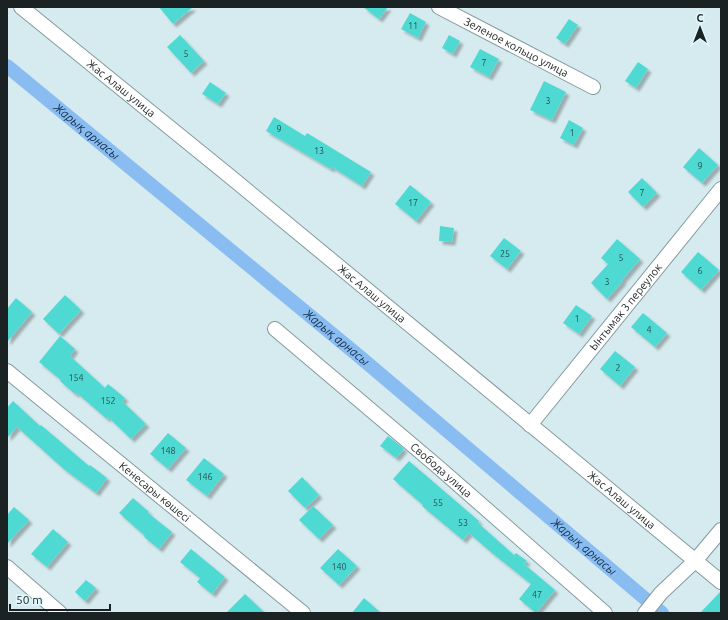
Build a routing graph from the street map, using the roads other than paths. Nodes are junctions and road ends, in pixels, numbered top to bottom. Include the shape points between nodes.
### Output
1 (21, 7) edge
2 (439, 7) edge
3 (593, 86) dead end
4 (721, 189) edge
5 (275, 329) dead end
6 (7, 371) edge
7 (530, 425) junction
8 (721, 530) edge
9 (695, 561) junction
10 (7, 567) edge
11 (721, 582) edge
12 (60, 613) edge
13 (303, 613) edge
14 (606, 613) edge
15 (645, 613) edge

1 - 7 street, Жас Алаш улица
2 - 3 street, Зеленое кольцо улица
4 - 7 street, Ынтымак 3 переулок
5 - 14 street, Свобода улица
6 - 13 street, Кенесары көшесі
7 - 9 street, Жас Алаш улица
8 - 9 street
9 - 11 street, Жас Алаш улица
9 - 15 street via 661,593
10 - 12 street

